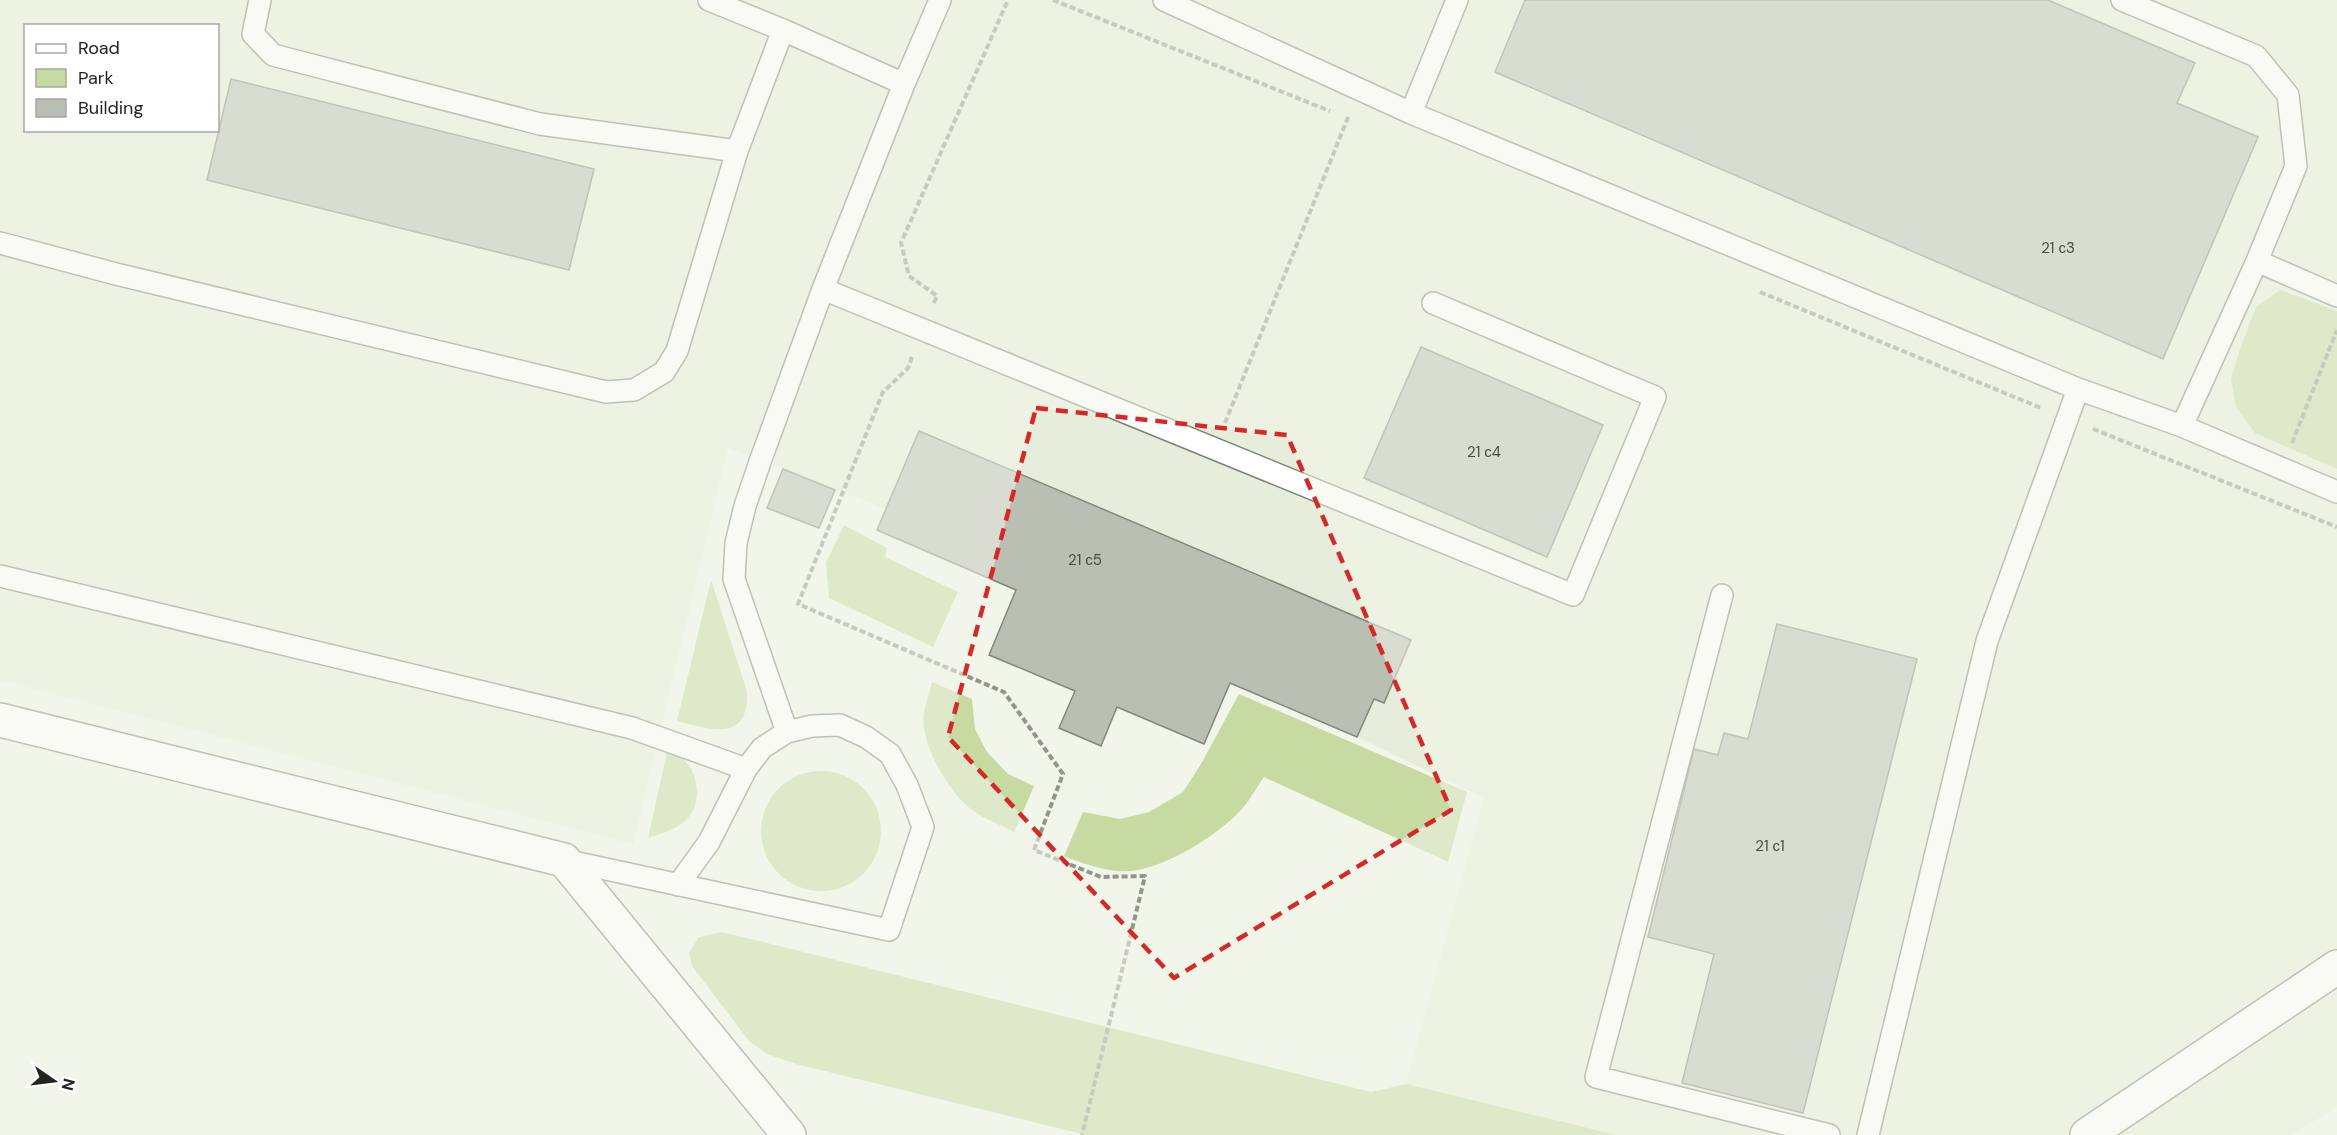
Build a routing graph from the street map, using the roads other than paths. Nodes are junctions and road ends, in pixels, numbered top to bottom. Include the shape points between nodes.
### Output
1 (260, 0) edge
2 (709, 0) edge
3 (940, 0) edge
4 (1164, 0) edge
5 (1457, 0) edge
6 (2122, 0) edge
7 (783, 30) junction
8 (904, 84) junction
9 (1411, 113) junction
10 (737, 151) junction
11 (0, 243) edge
12 (2257, 261) junction
13 (823, 289) junction
14 (2337, 296) edge
15 (1433, 303) dead end
16 (2078, 388) junction
17 (2182, 426) junction
18 (2337, 492) edge
19 (0, 576) edge
20 (1722, 595) dead end
21 (0, 720) edge
22 (787, 732) junction
23 (746, 769) junction
24 (564, 860) junction
25 (678, 885) junction
26 (2337, 967) edge
27 (789, 1135) edge
28 (1829, 1135) edge
29 (1868, 1135) edge
30 (2086, 1135) edge

1 - 10 lane via 253,34 273,55 540,124
2 - 7 lane
3 - 8 lane
4 - 9 lane
5 - 9 lane
6 - 12 lane via 2256,56 2288,94 2296,166
7 - 8 lane
7 - 10 lane
8 - 13 lane
9 - 16 lane
10 - 11 lane via 677,351 664,372 634,390 606,392
12 - 14 lane
12 - 17 lane
13 - 15 lane via 1573,595 1655,397
13 - 22 lane via 758,468 736,543 734,579
16 - 17 lane
16 - 29 lane via 1987,641
17 - 18 lane
19 - 23 lane via 632,728
20 - 28 lane via 1596,1077
21 - 24 street
22 - 23 lane via 762,748
22 - 25 lane via 840,725 866,736 890,754 907,785 923,827 889,930
23 - 25 lane via 709,842
24 - 25 lane
24 - 27 street
26 - 30 street

